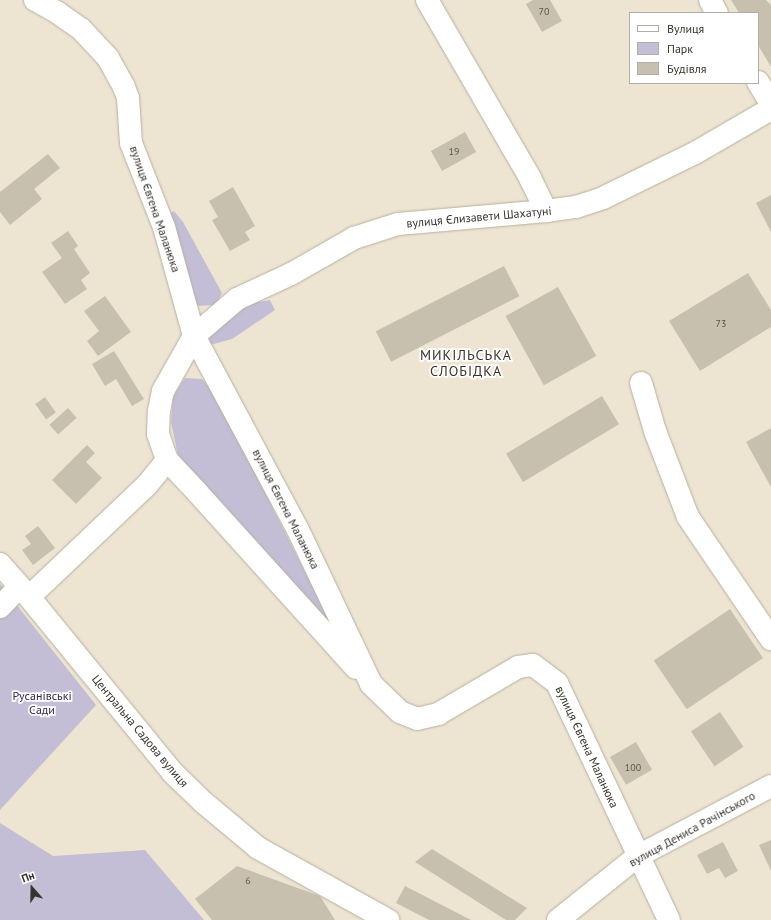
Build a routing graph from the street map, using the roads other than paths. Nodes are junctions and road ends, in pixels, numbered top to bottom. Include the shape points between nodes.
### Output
1 (35, 0) edge
2 (427, 0) edge
3 (710, 0) edge
4 (716, 12) edge
5 (759, 84) edge
6 (771, 104) edge
7 (771, 109) edge
8 (546, 211) junction
9 (194, 336) junction
10 (641, 383) dead end
11 (167, 460) junction
12 (0, 564) edge
13 (24, 592) junction
14 (0, 607) edge
15 (771, 639) edge
16 (371, 684) junction
17 (771, 786) edge
18 (638, 856) junction
19 (388, 920) edge
20 (558, 920) edge
21 (669, 920) edge

1 - 9 street, вулиця Євгена Маланюка via 80,28 108,58 124,88 128,98 131,143 164,227
2 - 8 street via 530,178
3 - 4 street
5 - 6 street
7 - 8 street, вулиця Єлизавети Шахатуні via 695,153 604,198 576,207
8 - 9 street, вулиця Єлизавети Шахатуні via 398,224 354,238 291,274 237,299
9 - 11 street, вулиця Євгена Маланюка via 163,391 158,434
9 - 16 street, вулиця Євгена Маланюка via 298,530
10 - 15 street via 655,431 688,517
11 - 13 street via 146,485
11 - 16 street, вулиця Євгена Маланюка
12 - 13 street, Центральна Садова вулиця
13 - 14 street
13 - 19 street, Центральна Садова вулиця via 172,772 203,802 258,848
16 - 18 street, вулиця Євгена Маланюка via 400,712 418,719 438,714 518,667 533,665 557,683
17 - 18 street, вулиця Дениса Рачінського
18 - 20 street, вулиця Дениса Рачінського
18 - 21 street, вулиця Євгена Маланюка

